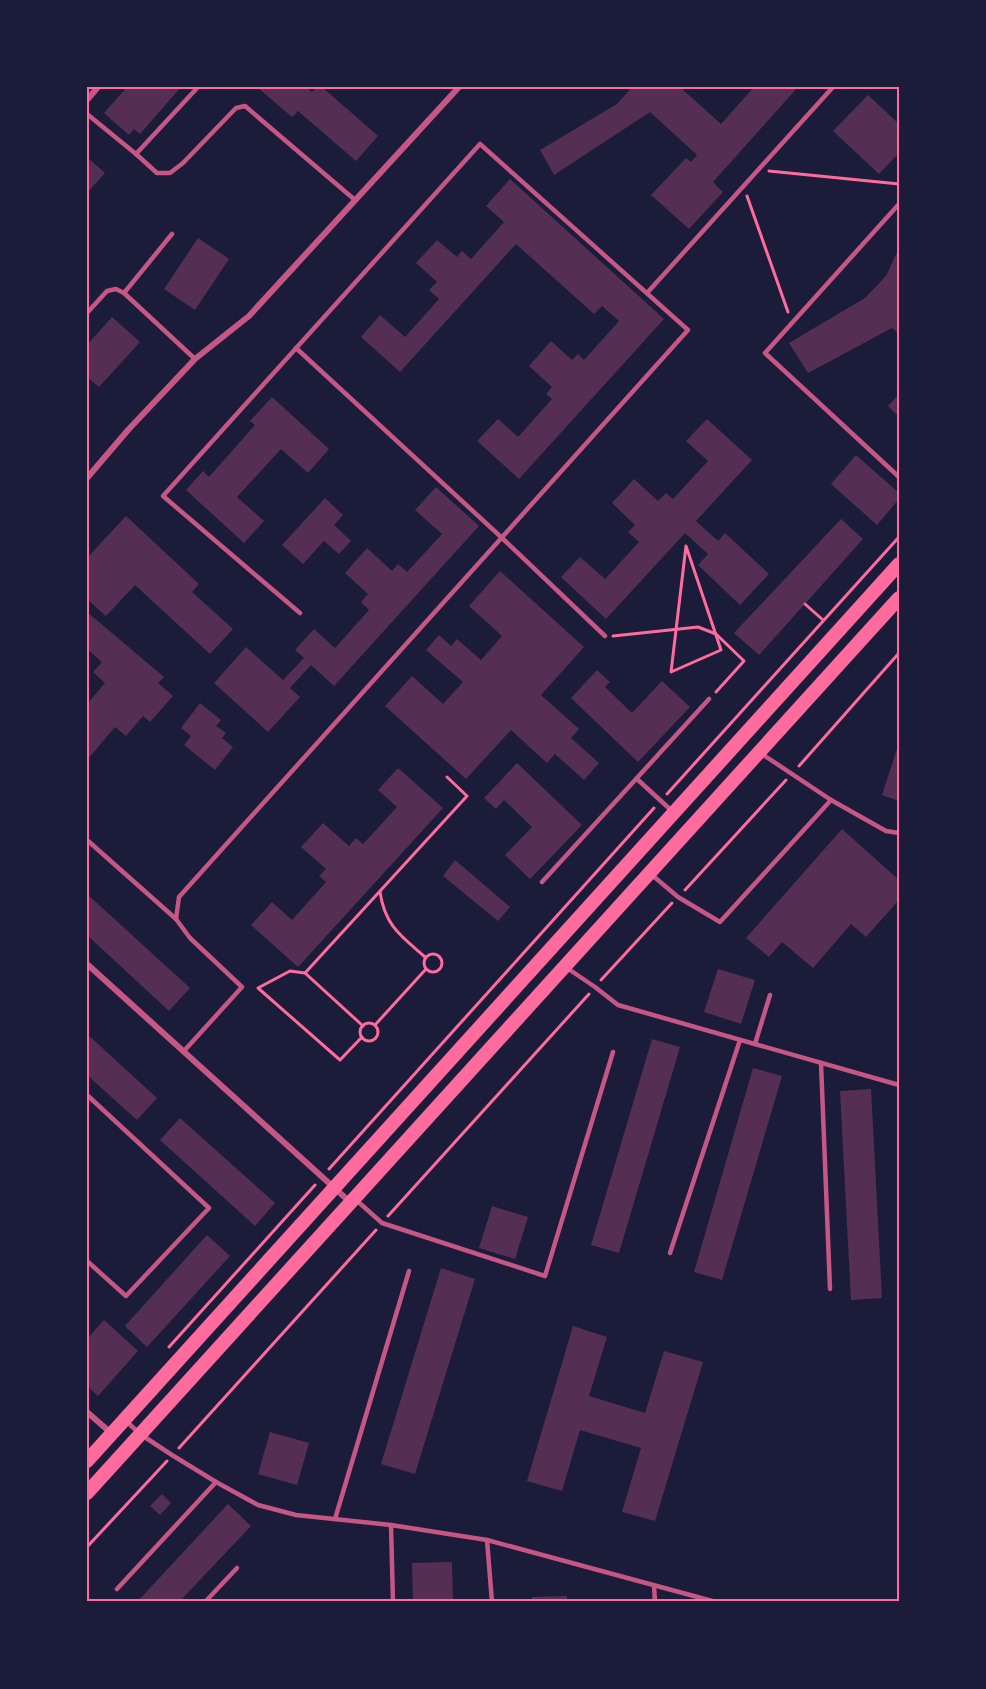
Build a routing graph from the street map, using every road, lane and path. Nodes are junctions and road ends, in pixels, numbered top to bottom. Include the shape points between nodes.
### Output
1 (98, 87) edge
2 (198, 87) edge
3 (459, 87) edge
4 (833, 87) edge
5 (87, 99) edge
6 (87, 114) edge
7 (136, 154) junction
8 (758, 170) junction
9 (899, 184) edge
10 (743, 186) junction
11 (355, 200) junction
12 (899, 204) edge
13 (172, 234) dead end
14 (124, 293) junction
15 (647, 293) junction
16 (87, 313) edge
17 (792, 323) junction
18 (296, 348) junction
19 (195, 358) junction
20 (899, 477) edge
21 (87, 478) edge
22 (501, 537) junction
23 (899, 537) edge
24 (899, 564) edge
25 (899, 598) edge
26 (805, 604) dead end
27 (300, 613) dead end
28 (823, 620) junction
29 (676, 628) junction
30 (716, 634) junction
31 (605, 636) joint
32 (899, 653) edge
33 (709, 699) joint
34 (759, 752) junction
35 (792, 774) junction
36 (447, 777) dead end
37 (636, 779) junction
38 (831, 800) junction
39 (661, 801) junction
40 (674, 813) junction
41 (899, 833) edge
42 (87, 840) edge
43 (650, 873) junction
44 (542, 882) dead end
45 (380, 891) junction
46 (678, 897) junction
47 (176, 920) junction
48 (425, 957) junction
49 (87, 964) edge
50 (565, 967) junction
51 (426, 969) junction
52 (305, 973) junction
53 (595, 987) junction
54 (770, 995) dead end
55 (375, 1025) junction
56 (363, 1026) junction
57 (362, 1037) junction
58 (740, 1040) junction
59 (756, 1044) junction
60 (184, 1051) junction
61 (613, 1052) dead end
62 (821, 1063) junction
63 (899, 1085) edge
64 (87, 1095) edge
65 (322, 1177) junction
66 (334, 1188) junction
67 (352, 1201) junction
68 (382, 1223) junction
69 (670, 1253) dead end
70 (87, 1261) edge
71 (409, 1271) dead end
72 (830, 1289) dead end
73 (163, 1353) dead end
74 (87, 1412) edge
75 (125, 1420) junction
76 (112, 1434) junction
77 (140, 1434) junction
78 (172, 1455) junction
79 (87, 1461) edge
80 (216, 1482) junction
81 (87, 1493) edge
82 (335, 1519) junction
83 (392, 1525) junction
84 (487, 1540) junction
85 (87, 1547) edge
86 (237, 1568) dead end
87 (654, 1586) junction
88 (117, 1589) dead end
89 (205, 1602) edge
90 (393, 1602) edge
91 (492, 1602) edge
92 (655, 1602) edge
93 (716, 1602) edge

1 - 5 street
2 - 7 lane
3 - 11 street
4 - 8 lane
6 - 7 lane
7 - 11 lane via 156,173 170,173 236,108 245,106
8 - 9 path
8 - 10 lane
10 - 15 lane
10 - 17 path
11 - 19 street via 249,316
12 - 17 lane
13 - 14 lane
14 - 16 lane via 116,289 106,291
14 - 19 lane
15 - 18 lane via 480,144
15 - 22 lane via 688,330
17 - 20 lane via 765,353
18 - 22 lane
18 - 27 lane via 163,496
19 - 21 street
22 - 31 lane
22 - 47 lane via 179,897
23 - 28 path
24 - 40 main road
25 - 34 main road
26 - 28 path
28 - 39 path
29 - 30 path via 698,627
29 - 30 path via 671,672 721,650
29 - 30 path via 686,546
29 - 31 path
30 - 33 path via 744,661
32 - 35 path
33 - 37 lane
34 - 35 lane
34 - 43 main road
35 - 38 lane
35 - 46 path
36 - 45 path via 467,796
37 - 39 lane
37 - 44 lane
38 - 41 lane via 886,831
38 - 46 lane via 720,921
39 - 40 lane
39 - 65 path
40 - 66 main road
42 - 47 lane
43 - 46 lane
43 - 50 main road
45 - 48 path via 395,930
45 - 52 path
46 - 53 path
47 - 60 lane via 189,938 242,987
48 - 51 path
48 - 51 path via 436,956 442,962 435,972
49 - 60 street
50 - 53 lane
50 - 67 main road
51 - 55 path
52 - 56 path
52 - 57 path via 290,971 258,988 340,1060
53 - 58 lane via 618,1005
53 - 68 path
54 - 59 lane
55 - 56 path
55 - 57 path via 378,1032 374,1038 368,1041
56 - 57 path
58 - 59 lane
58 - 69 lane
59 - 62 lane
60 - 65 street
61 - 68 lane via 545,1276
62 - 63 lane
62 - 72 lane
64 - 70 lane via 209,1208 126,1296
65 - 66 street
65 - 73 path
66 - 67 street
66 - 75 main road
67 - 68 lane
67 - 77 main road
68 - 78 path
71 - 82 lane
74 - 76 street
75 - 76 main road
75 - 77 lane
76 - 79 main road
77 - 78 lane
77 - 81 main road
78 - 80 lane
78 - 85 path
80 - 82 lane via 258,1505 296,1515
80 - 88 lane
82 - 83 lane
83 - 84 lane
83 - 90 lane
84 - 87 lane
84 - 91 lane
86 - 89 lane
87 - 92 lane
87 - 93 lane

